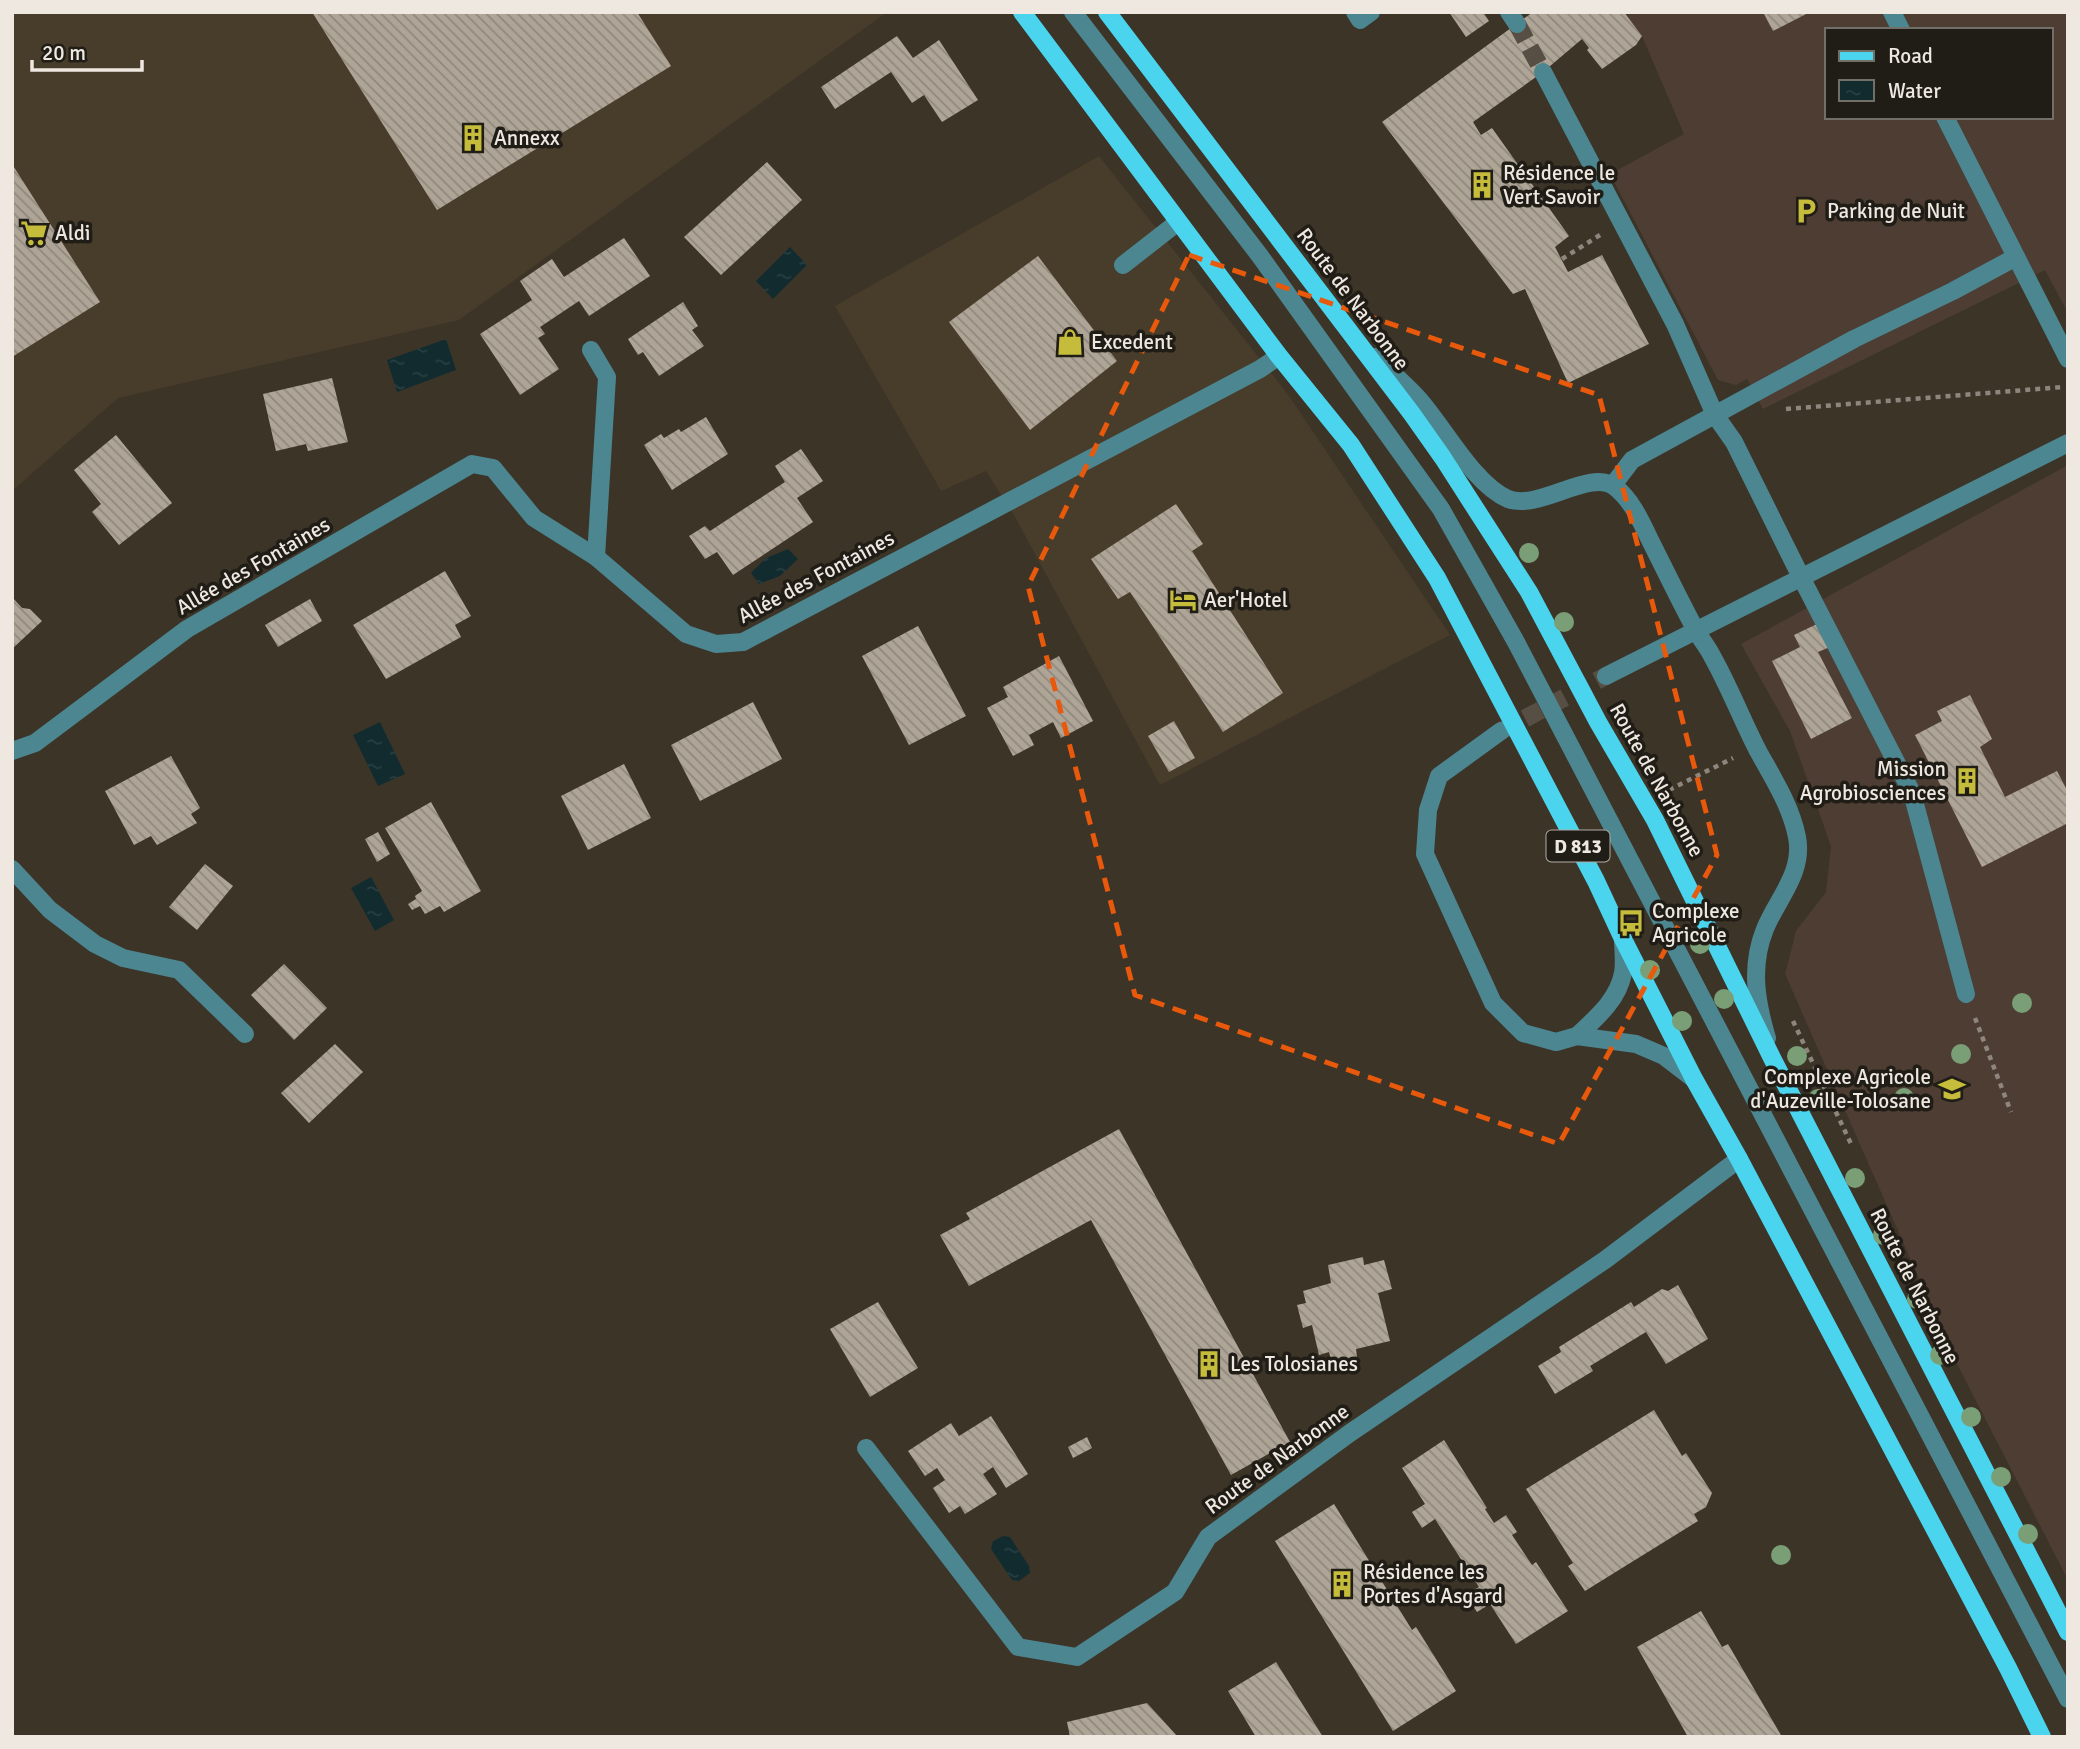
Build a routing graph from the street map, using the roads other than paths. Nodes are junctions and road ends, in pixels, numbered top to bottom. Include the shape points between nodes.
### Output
1 (1023, 12) edge
2 (1073, 12) edge
3 (1107, 12) edge
4 (1355, 12) edge
5 (1371, 12) edge
6 (1892, 12) edge
7 (1900, 28) edge
8 (1543, 72) tunnel mouth
9 (1946, 119) edge
10 (1178, 222) junction
11 (2016, 257) junction
12 (1123, 265) dead end
13 (1353, 335) junction
14 (591, 350) dead end
15 (1279, 356) junction
16 (2068, 359) edge
17 (1715, 415) junction
18 (2068, 443) edge
19 (1613, 485) junction
20 (596, 557) junction
21 (1801, 577) junction
22 (1697, 632) junction
23 (1606, 676) tunnel mouth
24 (1501, 731) tunnel mouth
25 (12, 751) edge
26 (12, 869) edge
27 (1623, 939) junction
28 (1966, 994) road end
29 (245, 1034) dead end
30 (1577, 1035) junction
31 (1772, 1058) junction
32 (1694, 1079) junction
33 (1739, 1159) junction
34 (866, 1448) dead end
35 (2068, 1632) edge
36 (2068, 1699) edge
37 (2042, 1737) edge

1 - 10 main road, D 813
2 - 36 street via 1260,256 1441,509 1516,642
3 - 13 main road, Route de Narbonne
4 - 5 street via 1360,20
6 - 7 street
8 - 17 street via 1675,324
9 - 11 street
10 - 12 street
10 - 15 main road, D 813
11 - 16 street
11 - 17 street
13 - 19 street via 1418,398 1494,490 1510,499 1538,499 1595,482
13 - 31 main road, Route de Narbonne via 1443,458 1530,593 1598,723 1656,820
14 - 20 street via 607,377
15 - 20 street, Allée des Fontaines via 743,642 716,644 686,634
15 - 27 main road, D 813 via 1351,445 1437,578
17 - 19 street via 1632,460
17 - 21 street via 1734,442
18 - 21 street
19 - 22 street via 1632,505
20 - 25 street, Allée des Fontaines via 534,518 492,468 472,464 187,629 35,743
21 - 22 street
21 - 28 street via 1912,793
22 - 23 street
22 - 31 street via 1792,816 1798,840 1792,880 1764,931 1755,967 1755,989
24 - 30 street via 1439,776 1428,810 1425,854 1493,1003 1523,1033 1556,1042
26 - 29 street via 50,910 95,944 123,958 179,970
27 - 30 street via 1623,973 1614,996
27 - 32 main road, D 813
30 - 32 street via 1636,1044 1664,1056
31 - 35 main road, Route de Narbonne
32 - 33 main road, D 813
33 - 34 street, Route de Narbonne via 1605,1260 1350,1433 1209,1537 1175,1592 1077,1657 1018,1647
33 - 37 main road, D 813

